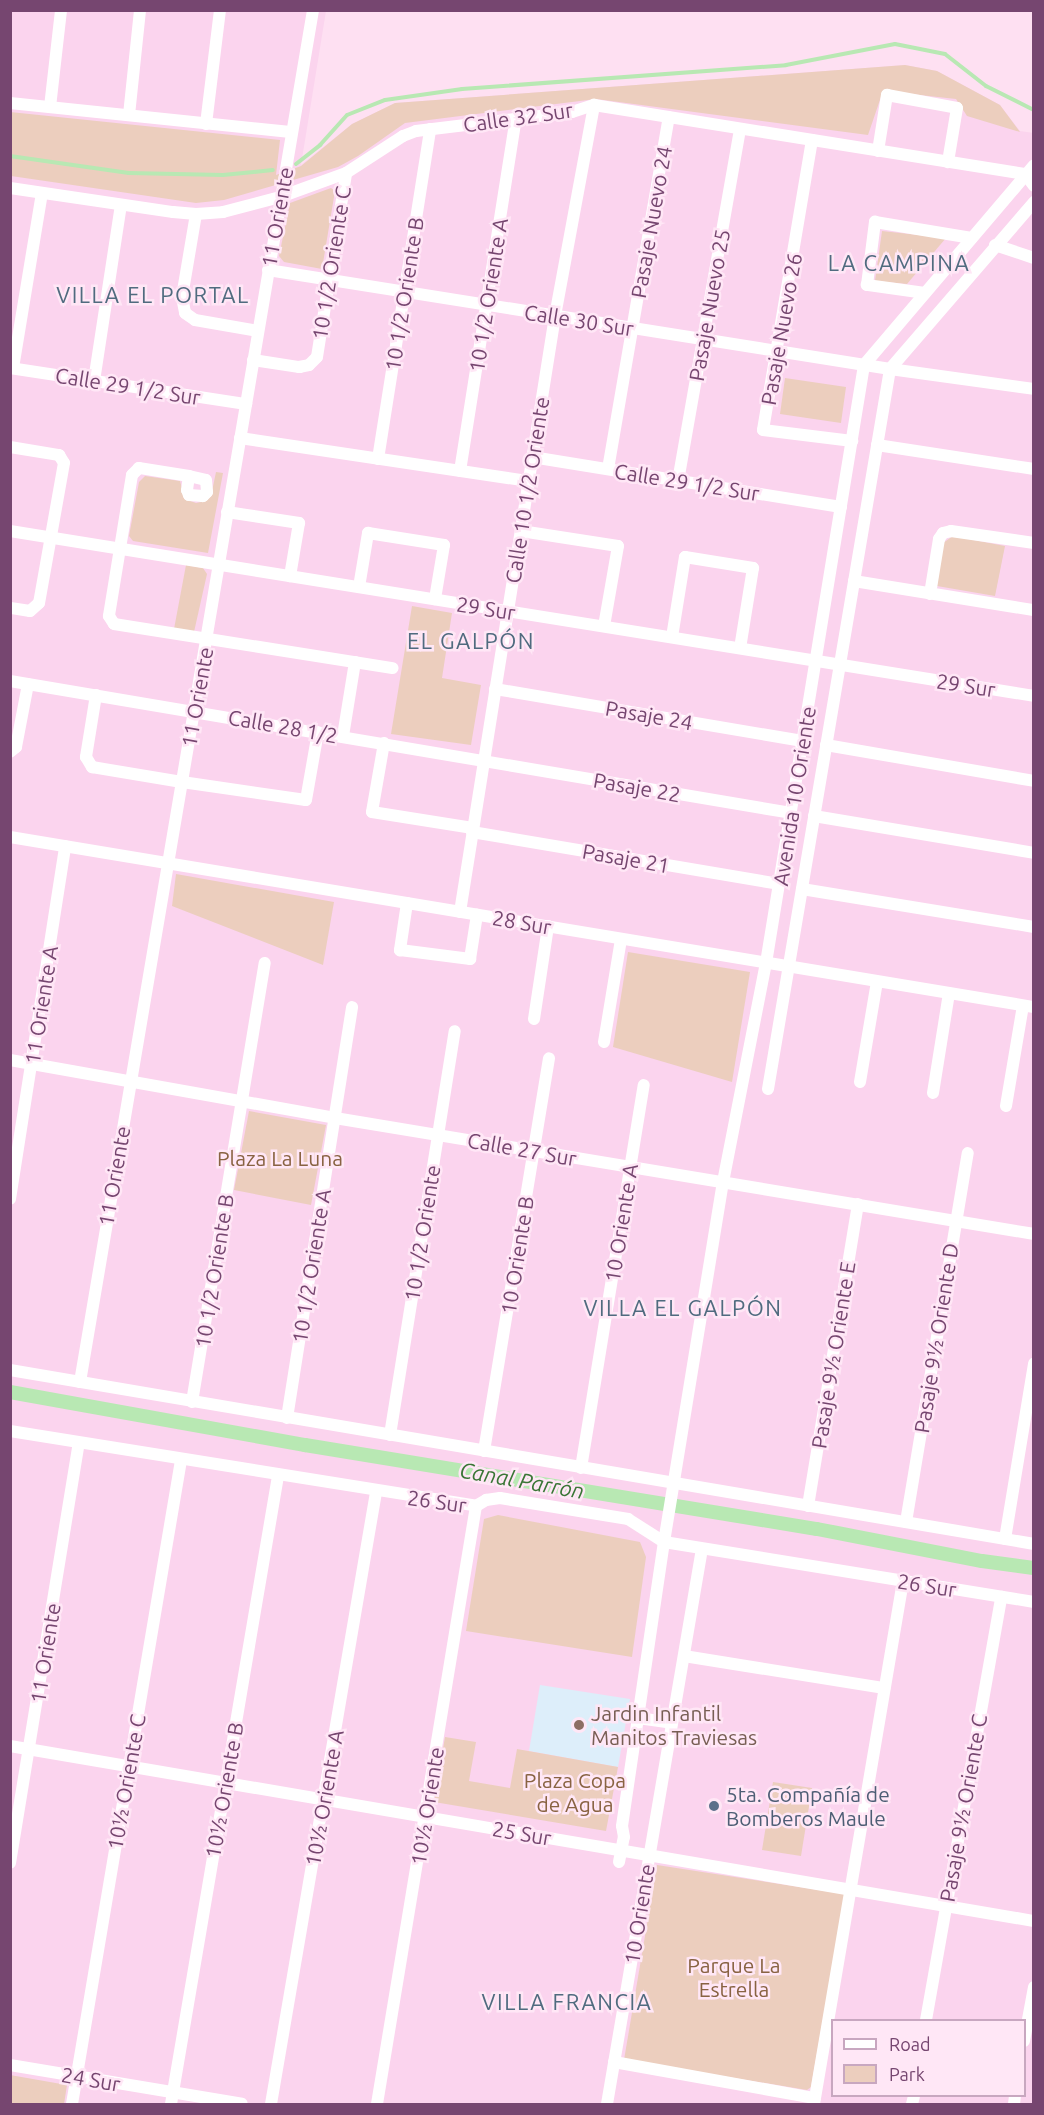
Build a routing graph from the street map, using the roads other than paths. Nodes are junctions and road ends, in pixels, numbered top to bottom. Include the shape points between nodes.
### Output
1 (61, 10) edge
2 (140, 10) edge
3 (220, 10) edge
4 (313, 10) edge
5 (10, 103) edge
6 (594, 105) junction
7 (50, 107) junction
8 (129, 115) junction
9 (669, 117) junction
10 (516, 118) junction
11 (207, 124) junction
12 (430, 129) junction
13 (740, 129) junction
14 (291, 132) junction
15 (812, 140) junction
16 (878, 151) junction
17 (948, 162) junction
18 (1029, 169) edge
19 (346, 173) junction
20 (1034, 186) edge
21 (10, 188) edge
22 (42, 193) junction
23 (280, 197) junction
24 (1034, 202) edge
25 (121, 205) junction
26 (196, 214) junction
27 (972, 238) junction
28 (996, 245) junction
29 (1034, 258) edge
30 (268, 270) junction
31 (328, 280) junction
32 (405, 292) junction
33 (926, 293) junction
34 (487, 305) junction
35 (555, 316) junction
36 (633, 328) junction
37 (258, 331) junction
38 (703, 339) junction
39 (777, 351) junction
40 (253, 360) junction
41 (864, 365) junction
42 (12, 368) edge
43 (890, 369) junction
44 (94, 381) junction
45 (1034, 389) edge
46 (246, 404) junction
47 (240, 438) junction
48 (852, 441) junction
49 (877, 445) junction
50 (10, 447) edge
51 (532, 457) junction
52 (378, 459) junction
53 (1034, 469) edge
54 (608, 470) junction
55 (460, 471) junction
56 (189, 476) dead end
57 (529, 481) junction
58 (678, 481) junction
59 (841, 507) junction
60 (227, 512) junction
61 (10, 531) edge
62 (521, 531) junction
63 (51, 537) junction
64 (1034, 543) edge
65 (120, 549) junction
66 (219, 565) junction
67 (290, 576) junction
68 (854, 581) junction
69 (359, 587) junction
70 (930, 594) junction
71 (435, 599) junction
72 (10, 608) edge
73 (1034, 610) edge
74 (508, 611) junction
75 (604, 627) junction
76 (672, 637) junction
77 (206, 639) junction
78 (740, 648) junction
79 (816, 661) junction
80 (355, 662) junction
81 (840, 664) junction
82 (393, 668) dead end
83 (10, 681) edge
84 (27, 684) junction
85 (495, 689) junction
86 (96, 694) junction
87 (1034, 696) edge
88 (194, 710) junction
89 (318, 732) junction
90 (343, 736) junction
91 (803, 741) junction
92 (384, 744) junction
93 (826, 745) junction
94 (10, 752) edge
95 (484, 761) junction
96 (1034, 781) edge
97 (182, 782) junction
98 (791, 813) junction
99 (814, 816) junction
100 (473, 830) junction
101 (10, 837) edge
102 (65, 846) junction
103 (1034, 853) edge
104 (169, 863) junction
105 (779, 884) junction
106 (802, 889) junction
107 (407, 903) junction
108 (460, 912) junction
109 (477, 915) junction
110 (548, 926) junction
111 (1034, 927) edge
112 (621, 939) junction
113 (265, 963) dead end
114 (766, 963) junction
115 (789, 967) junction
116 (877, 981) junction
117 (949, 993) junction
118 (1028, 1006) edge
119 (352, 1007) dead end
120 (534, 1019) dead end
121 (455, 1031) dead end
122 (604, 1042) dead end
123 (549, 1058) dead end
124 (10, 1060) edge
125 (32, 1064) junction
126 (130, 1081) junction
127 (860, 1082) dead end
128 (644, 1084) dead end
129 (768, 1089) dead end
130 (933, 1093) dead end
131 (242, 1101) junction
132 (1006, 1106) dead end
133 (335, 1118) junction
134 (438, 1135) junction
135 (534, 1152) junction
136 (968, 1153) dead end
137 (630, 1168) junction
138 (723, 1182) junction
139 (10, 1199) edge
140 (858, 1204) junction
141 (956, 1221) junction
142 (1034, 1234) edge
143 (1034, 1363) edge
144 (10, 1370) edge
145 (80, 1382) junction
146 (192, 1402) junction
147 (287, 1418) junction
148 (10, 1431) edge
149 (390, 1435) junction
150 (79, 1443) junction
151 (484, 1451) junction
152 (181, 1460) junction
153 (581, 1468) junction
154 (278, 1476) junction
155 (674, 1490) junction
156 (376, 1492) junction
157 (476, 1506) junction
158 (808, 1506) junction
159 (906, 1522) junction
160 (1005, 1539) junction
161 (664, 1542) junction
162 (1034, 1544) edge
163 (702, 1549) junction
164 (903, 1581) junction
165 (1001, 1597) junction
166 (1034, 1602) edge
167 (684, 1656) junction
168 (885, 1688) junction
169 (638, 1718) junction
170 (672, 1723) junction
171 (10, 1746) edge
172 (29, 1749) junction
173 (129, 1766) junction
174 (226, 1783) junction
175 (324, 1800) junction
176 (425, 1817) junction
177 (649, 1855) junction
178 (621, 1856) junction
179 (10, 1863) edge
180 (850, 1889) junction
181 (946, 1906) junction
182 (1034, 1921) edge
183 (1034, 1987) edge
184 (926, 2019) edge
185 (1026, 2030) edge
186 (615, 2062) junction
187 (10, 2065) edge
188 (77, 2076) junction
189 (172, 2099) edge
190 (814, 2101) edge
191 (72, 2104) edge
192 (242, 2104) edge
193 (272, 2104) edge
194 (377, 2104) edge
195 (608, 2104) edge

1 - 7 street
2 - 8 street
3 - 11 street
4 - 14 street, 11 Oriente
5 - 7 street
6 - 9 street, Calle 32 Sur
6 - 10 street, Calle 32 Sur
6 - 35 street, Calle 10 1/2 Oriente
7 - 8 street
8 - 11 street
9 - 13 street, Calle 32 Sur
9 - 36 street, Pasaje Nuevo 24
10 - 12 street, Calle 32 Sur
10 - 34 street, 10 1/2 Oriente A
11 - 14 street
12 - 19 street, Calle 32 Sur via 403,136
12 - 32 street, 10 1/2 Oriente B
13 - 15 street, Calle 32 Sur
13 - 38 street, Pasaje Nuevo 25
14 - 23 street, 11 Oriente
15 - 16 street, Calle 32 Sur
15 - 39 street, Pasaje Nuevo 26
16 - 17 street, Calle 32 Sur
16 - 17 street via 887,95 957,108
17 - 18 street, Calle 32 Sur
18 - 20 street
18 - 27 street
19 - 23 street, Calle 32 Sur
19 - 31 street, 10 1/2 Oriente C
21 - 22 street, Calle 32 Sur
22 - 25 street, Calle 32 Sur
22 - 42 street
23 - 26 street, Calle 32 Sur via 223,212
23 - 30 street, 11 Oriente
24 - 28 street
25 - 26 street, Calle 32 Sur
25 - 44 street
26 - 37 street via 182,297 185,313 195,320
27 - 33 street
27 - 33 street via 875,222 867,285
28 - 29 street
28 - 43 street
30 - 31 street, Calle 30 Sur
30 - 37 street, 11 Oriente
31 - 32 street, Calle 30 Sur
31 - 40 street, 10 1/2 Oriente C via 314,361 299,367
32 - 34 street, Calle 30 Sur
32 - 52 street, 10 1/2 Oriente B
33 - 41 street
34 - 35 street, Calle 30 Sur
34 - 55 street, 10 1/2 Oriente A
35 - 36 street, Calle 30 Sur
35 - 51 street, Calle 10 1/2 Oriente
36 - 38 street, Calle 30 Sur
36 - 54 street, Pasaje Nuevo 24
37 - 40 street, 11 Oriente
38 - 39 street, Calle 30 Sur
38 - 58 street, Pasaje Nuevo 25
39 - 41 street, Calle 30 Sur
39 - 48 street, Pasaje Nuevo 26 via 764,430
40 - 46 street, 11 Oriente
41 - 43 street, Calle 30 Sur
41 - 48 street, Avenida 10 Oriente
42 - 44 street, Calle 29 1/2 Sur
43 - 45 street, Calle 30 Sur
43 - 49 street, Avenida 10 Oriente
44 - 46 street, Calle 29 1/2 Sur
46 - 47 street, 11 Oriente
47 - 52 street
47 - 60 street, 11 Oriente
48 - 59 street, Avenida 10 Oriente
49 - 53 street
49 - 68 street, Avenida 10 Oriente
50 - 63 street via 59,455 64,463
51 - 54 street, Calle 29 1/2 Sur
51 - 57 street, Calle 10 1/2 Oriente
52 - 55 street
54 - 58 street, Calle 29 1/2 Sur
55 - 57 street
56 - 65 street via 139,468 132,475
57 - 62 street, Calle 10 1/2 Oriente
58 - 59 street, Calle 29 1/2 Sur
59 - 79 street, Avenida 10 Oriente
60 - 66 street, 11 Oriente
60 - 67 street via 299,524
61 - 63 street, 29 Sur
62 - 74 street, Calle 10 1/2 Oriente
62 - 75 street via 618,546
63 - 65 street, 29 Sur
63 - 72 street via 39,603 30,611
64 - 70 street via 943,533
65 - 66 street, 29 Sur
65 - 77 street via 109,616 114,624
66 - 67 street, 29 Sur
66 - 77 street, 11 Oriente
67 - 69 street, 29 Sur
68 - 70 street
68 - 81 street, Avenida 10 Oriente
69 - 71 street, 29 Sur
69 - 71 street via 368,533 433,543 444,545
70 - 73 street
71 - 74 street, 29 Sur
74 - 75 street, 29 Sur
74 - 85 street, Calle 10 1/2 Oriente
75 - 76 street, 29 Sur
76 - 78 street, 29 Sur
76 - 78 street via 685,557 753,568
77 - 80 street
77 - 88 street, 11 Oriente
78 - 79 street, 29 Sur
79 - 81 street, 29 Sur
79 - 91 street, Avenida 10 Oriente
80 - 82 street
80 - 90 street
81 - 87 street, 29 Sur
81 - 93 street, Avenida 10 Oriente
83 - 84 street, Calle 28 1/2
84 - 86 street, Calle 28 1/2
84 - 94 street via 16,747
85 - 91 street, Pasaje 24
85 - 95 street, Calle 10 1/2 Oriente
86 - 88 street, Calle 28 1/2
86 - 97 street via 86,757 92,767
88 - 89 street, Calle 28 1/2
88 - 97 street, 11 Oriente
89 - 90 street, Calle 28 1/2
89 - 97 street via 306,800
90 - 92 street, Calle 28 1/2
91 - 98 street, Avenida 10 Oriente
92 - 95 street, Calle 28 1/2
92 - 100 street, Pasaje 21 via 372,812
93 - 96 street
93 - 99 street, Avenida 10 Oriente
95 - 98 street, Pasaje 22
95 - 100 street, Calle 10 1/2 Oriente
97 - 104 street, 11 Oriente
98 - 105 street, Avenida 10 Oriente
99 - 103 street
99 - 106 street, Avenida 10 Oriente
100 - 105 street, Pasaje 21
100 - 108 street, Calle 10 1/2 Oriente
101 - 102 street, 28 Sur
102 - 104 street, 28 Sur
102 - 125 street, 11 Oriente A
104 - 107 street, 28 Sur
104 - 126 street, 11 Oriente
105 - 114 street, Avenida 10 Oriente
106 - 111 street
106 - 115 street, Avenida 10 Oriente
107 - 108 street, 28 Sur
107 - 109 street via 400,950 470,959
108 - 109 street, 28 Sur
109 - 110 street, 28 Sur
110 - 112 street, 28 Sur
110 - 120 street
112 - 114 street, 28 Sur
112 - 122 street
113 - 131 street, 10 1/2 Oriente B
114 - 115 street, 28 Sur
114 - 138 street, Avenida 10 Oriente
115 - 116 street, 28 Sur
115 - 129 street, Avenida 10 Oriente
116 - 117 street, 28 Sur
116 - 127 street
117 - 118 street, 28 Sur
117 - 130 street
118 - 132 street
119 - 133 street, 10 1/2 Oriente A
121 - 134 street, 10 1/2 Oriente
123 - 135 street, 10 Oriente B
124 - 125 street, Calle 27 Sur
125 - 126 street, Calle 27 Sur
125 - 139 street, 11 Oriente A
126 - 131 street, Calle 27 Sur
126 - 145 street, 11 Oriente
128 - 137 street, 10 Oriente A
131 - 133 street, Calle 27 Sur
131 - 146 street, 10 1/2 Oriente B
133 - 134 street, Calle 27 Sur
133 - 147 street, 10 1/2 Oriente A
134 - 135 street, Calle 27 Sur
134 - 149 street, 10 1/2 Oriente
135 - 137 street, Calle 27 Sur
135 - 151 street, 10 Oriente B
136 - 141 street, Pasaje 9½ Oriente D
137 - 138 street, Calle 27 Sur
137 - 153 street, 10 Oriente A
138 - 140 street, Calle 27 Sur
138 - 155 street, Avenida 10 Oriente
140 - 141 street, Calle 27 Sur
140 - 158 street, Pasaje 9½ Oriente E
141 - 142 street, Calle 27 Sur
141 - 159 street, Pasaje 9½ Oriente D
143 - 160 street
144 - 145 street
145 - 146 street
146 - 147 street
147 - 149 street
148 - 150 street, 26 Sur
149 - 151 street
150 - 152 street, 26 Sur
150 - 172 street, 11 Oriente
151 - 153 street
152 - 154 street, 26 Sur
152 - 173 street, 10½ Oriente C
153 - 155 street
154 - 156 street, 26 Sur
154 - 174 street, 10½ Oriente B
155 - 158 street
155 - 161 street, 10 Oriente
156 - 157 street, 26 Sur
156 - 175 street, 10½ Oriente A
157 - 161 street, 26 Sur via 500,1498 628,1519
157 - 176 street, 10½ Oriente
158 - 159 street
159 - 160 street
160 - 162 street
161 - 163 street, 26 Sur
161 - 169 street, 10 Oriente
163 - 164 street, 26 Sur
163 - 167 street, 10 Oriente
164 - 165 street, 26 Sur
164 - 168 street
165 - 166 street, 26 Sur
165 - 181 street, Pasaje 9½ Oriente C
167 - 168 street
167 - 170 street, 10 Oriente
168 - 180 street
169 - 170 street
169 - 178 street, 10 Oriente
170 - 177 street, 10 Oriente
171 - 172 street, 25 Sur
172 - 173 street, 25 Sur
172 - 179 street, 11 Oriente
173 - 174 street, 25 Sur
173 - 188 street, 10½ Oriente C
174 - 175 street, 25 Sur
174 - 189 street, 10½ Oriente B
175 - 176 street, 25 Sur
175 - 193 street, 10½ Oriente A
176 - 178 street, 25 Sur
176 - 194 street, 10½ Oriente
177 - 178 street, 25 Sur
177 - 180 street, 25 Sur
177 - 186 street, 10 Oriente
180 - 181 street, 25 Sur
180 - 190 street
181 - 182 street, 25 Sur
181 - 184 street, Pasaje 9½ Oriente C
183 - 185 street
186 - 190 street
186 - 195 street, 10 Oriente
187 - 188 street, 24 Sur
188 - 189 street, 24 Sur
188 - 191 street, 10½ Oriente C
189 - 192 street, 24 Sur

